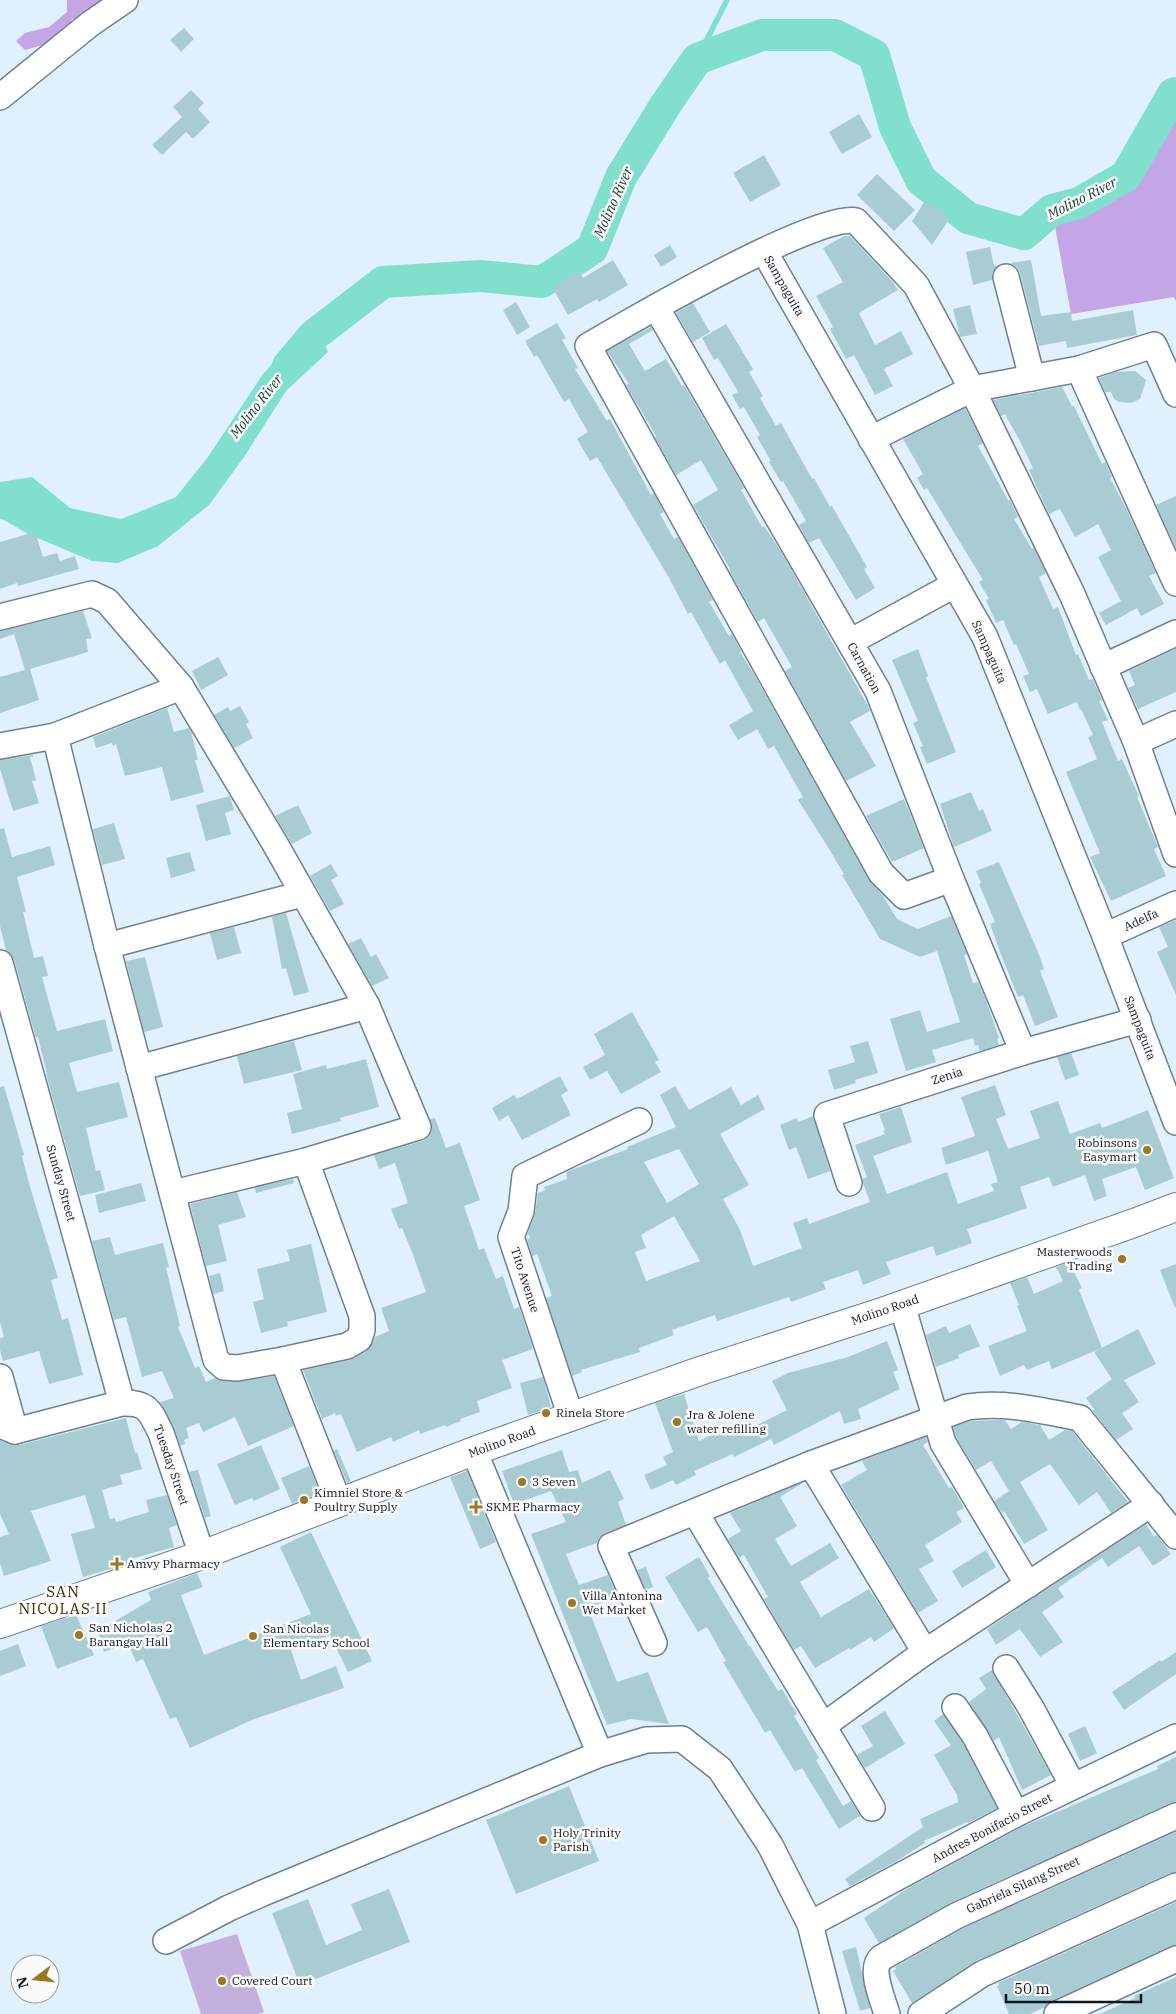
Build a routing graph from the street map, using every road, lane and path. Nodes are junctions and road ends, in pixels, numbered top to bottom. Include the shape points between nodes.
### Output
1 (126, 0) edge
2 (0, 96) edge
3 (764, 251) junction
4 (1006, 277) dead end
5 (656, 307) junction
6 (1080, 369) junction
7 (1032, 378) junction
8 (972, 388) junction
9 (1176, 394) edge
10 (871, 439) junction
11 (1176, 583) edge
12 (954, 585) junction
13 (0, 617) edge
14 (1176, 633) edge
15 (850, 642) junction
16 (1103, 667) junction
17 (182, 687) junction
18 (1176, 724) edge
19 (55, 736) junction
20 (1136, 742) junction
21 (0, 746) edge
22 (1170, 820) edge
23 (1176, 854) edge
24 (951, 878) junction
25 (302, 894) junction
26 (1176, 904) edge
27 (1105, 936) junction
28 (107, 946) junction
29 (0, 963) edge
30 (367, 1006) junction
31 (1138, 1020) junction
32 (1023, 1052) junction
33 (139, 1068) junction
34 (639, 1121) dead end
35 (1176, 1122) edge
36 (306, 1161) junction
37 (849, 1184) dead end
38 (173, 1193) junction
39 (1176, 1207) edge
40 (902, 1305) junction
41 (284, 1360) junction
42 (0, 1377) edge
43 (122, 1403) junction
44 (571, 1418) junction
45 (936, 1418) junction
46 (7, 1428) edge
47 (474, 1452) junction
48 (811, 1464) junction
49 (339, 1503) junction
50 (1151, 1504) junction
51 (695, 1512) junction
52 (1176, 1536) edge
53 (202, 1555) junction
54 (1028, 1585) junction
55 (0, 1624) edge
56 (654, 1642) dead end
57 (925, 1652) junction
58 (1006, 1668) dead end
59 (955, 1707) dead end
60 (823, 1726) junction
61 (1176, 1737) edge
62 (600, 1754) junction
63 (1073, 1786) junction
64 (872, 1808) dead end
65 (1016, 1814) junction
66 (1176, 1816) edge
67 (1176, 1886) edge
68 (810, 1924) junction
69 (166, 1941) dead end
70 (1176, 1959) edge
71 (833, 2014) edge
72 (887, 2014) edge
73 (921, 2014) edge
74 (1057, 2014) edge

1 - 2 street via 90,24
3 - 5 street, Sampaguita
3 - 8 street via 834,222 856,221 916,285
3 - 10 street, Sampaguita
4 - 7 street
5 - 15 street, Carnation
5 - 24 street, Sampaguita via 588,346 881,873 904,896
6 - 7 street
6 - 9 street via 1154,345
6 - 11 street
7 - 8 street
8 - 10 street
8 - 16 street via 1072,594
10 - 12 street, Sampaguita
12 - 15 street
12 - 27 street, Sampaguita via 985,637
13 - 17 street via 92,594 107,601
14 - 16 street
15 - 24 street, Carnation via 878,691
16 - 20 street
17 - 19 street
17 - 25 street
18 - 20 street
19 - 21 street
19 - 28 street
20 - 22 street
22 - 23 street
24 - 32 street, Carnation
25 - 28 street
25 - 30 street
26 - 27 street, Adelfa
27 - 31 street, Sampaguita
28 - 33 street
29 - 43 street, Sunday Street
30 - 33 street
30 - 36 street via 418,1127
31 - 32 street, Zenia
31 - 35 street, Sampaguita
32 - 37 street, Zenia via 827,1115
33 - 38 street
34 - 44 street, Tito Avenue via 525,1176 521,1211 511,1237
36 - 38 street
36 - 41 street via 362,1316 362,1330 359,1339 346,1346
38 - 41 street via 216,1360 224,1367 238,1368
39 - 40 main road, Molino Road
40 - 44 main road, Molino Road via 703,1370
40 - 45 street
41 - 49 street
42 - 46 street
43 - 46 street, Tuesday Street
43 - 53 street, Tuesday Street via 135,1403 154,1417
44 - 47 main road, Molino Road
45 - 48 street
45 - 50 street via 986,1404 1080,1418
45 - 54 street via 943,1443
47 - 49 main road, Molino Road
47 - 62 street
48 - 51 street
48 - 57 street
49 - 53 main road, Molino Road
50 - 52 street
50 - 54 street
51 - 56 street via 611,1546
51 - 60 street
53 - 55 main road, Molino Road
54 - 57 street
57 - 60 street
58 - 63 street
59 - 65 street via 975,1736
60 - 64 street
61 - 63 street, Andres Bonifacio Street
62 - 68 street via 646,1740 682,1740 720,1769 770,1845
62 - 69 street via 263,1893
63 - 65 street, Andres Bonifacio Street
65 - 68 street, Andres Bonifacio Street
66 - 72 street, Gabriela Silang Street via 956,1916 881,1958 875,1973
67 - 73 street via 982,1974
68 - 71 street
70 - 74 street

